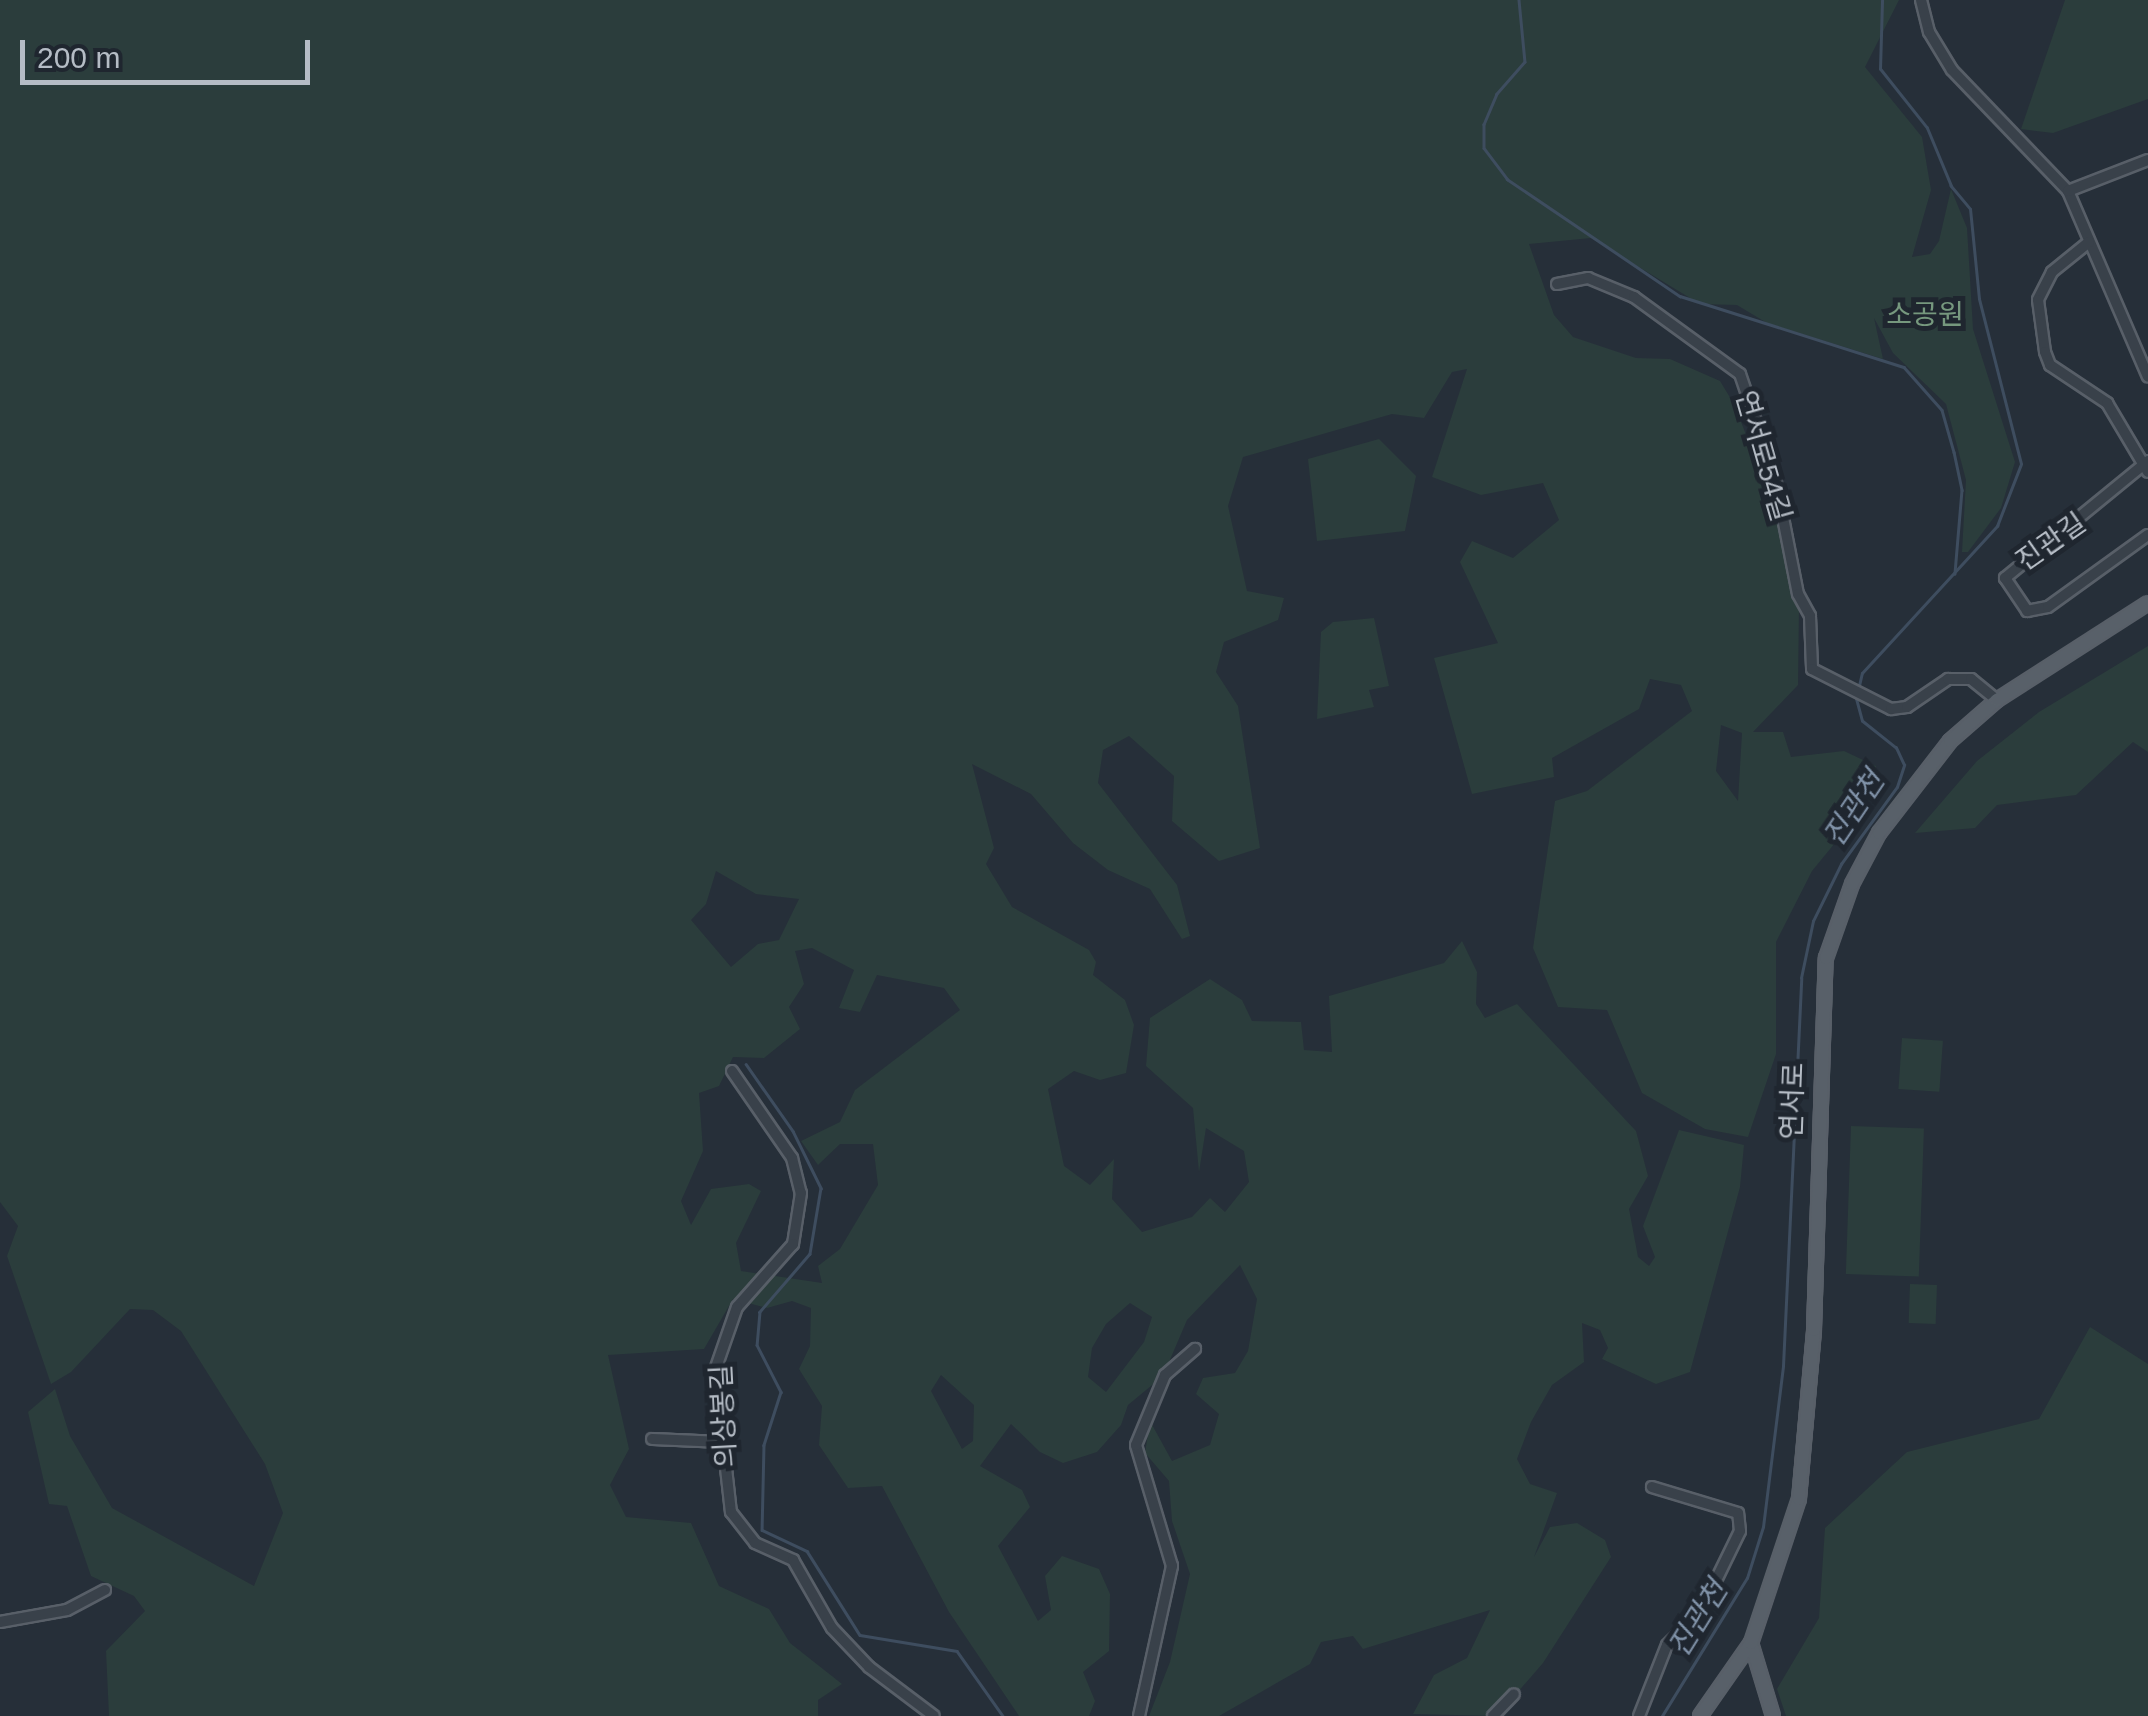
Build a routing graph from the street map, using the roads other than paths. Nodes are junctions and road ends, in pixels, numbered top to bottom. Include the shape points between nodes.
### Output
1 (1922, 0) edge
2 (2148, 160) edge
3 (2068, 191) junction
4 (2089, 242) junction
5 (1556, 284) dead end
6 (2148, 377) edge
7 (2146, 466) edge
8 (2148, 535) edge
9 (2148, 603) edge
10 (1997, 700) junction
11 (732, 1071) dead end
12 (1195, 1348) dead end
13 (652, 1439) dead end
14 (722, 1442) junction
15 (1652, 1486) dead end
16 (104, 1590) dead end
17 (0, 1622) edge
18 (1752, 1643) junction
19 (1724, 1688) junction
20 (1514, 1694) dead end
21 (934, 1716) edge
22 (1139, 1716) edge
23 (1493, 1716) edge
24 (1639, 1716) edge
25 (1700, 1716) edge
26 (1712, 1716) edge
27 (1773, 1716) edge

1 - 3 street via 1929,32 1952,70
2 - 3 street
3 - 4 street
4 - 6 street
4 - 7 street, 진관길 via 2052,272 2038,300 2046,352 2050,365 2108,403
5 - 10 street, 연서로54길 via 1588,278 1634,296 1740,374 1775,477 1798,594 1810,616 1812,669 1892,709 1907,707 1948,679 1971,679
7 - 8 street, 진관길 via 2115,484 2096,510 2006,578 2027,610 2048,607
9 - 10 main road, 연서로
10 - 18 main road, 연서로 via 1950,741 1880,833 1852,884 1826,958 1804,1464 1788,1541
11 - 14 street, 의상봉길 via 792,1158 801,1193 793,1244 737,1307 723,1340 715,1370
12 - 22 street via 1165,1375 1136,1445 1172,1566
13 - 14 street
14 - 21 street, 의상봉길 via 741,1531 793,1560 832,1628 869,1667
15 - 24 street via 1738,1514 1740,1530 1701,1611 1667,1645
16 - 17 street via 68,1610
18 - 19 main road, 연서로
18 - 27 main road
19 - 25 main road, 연서로
19 - 26 main road
20 - 23 street

